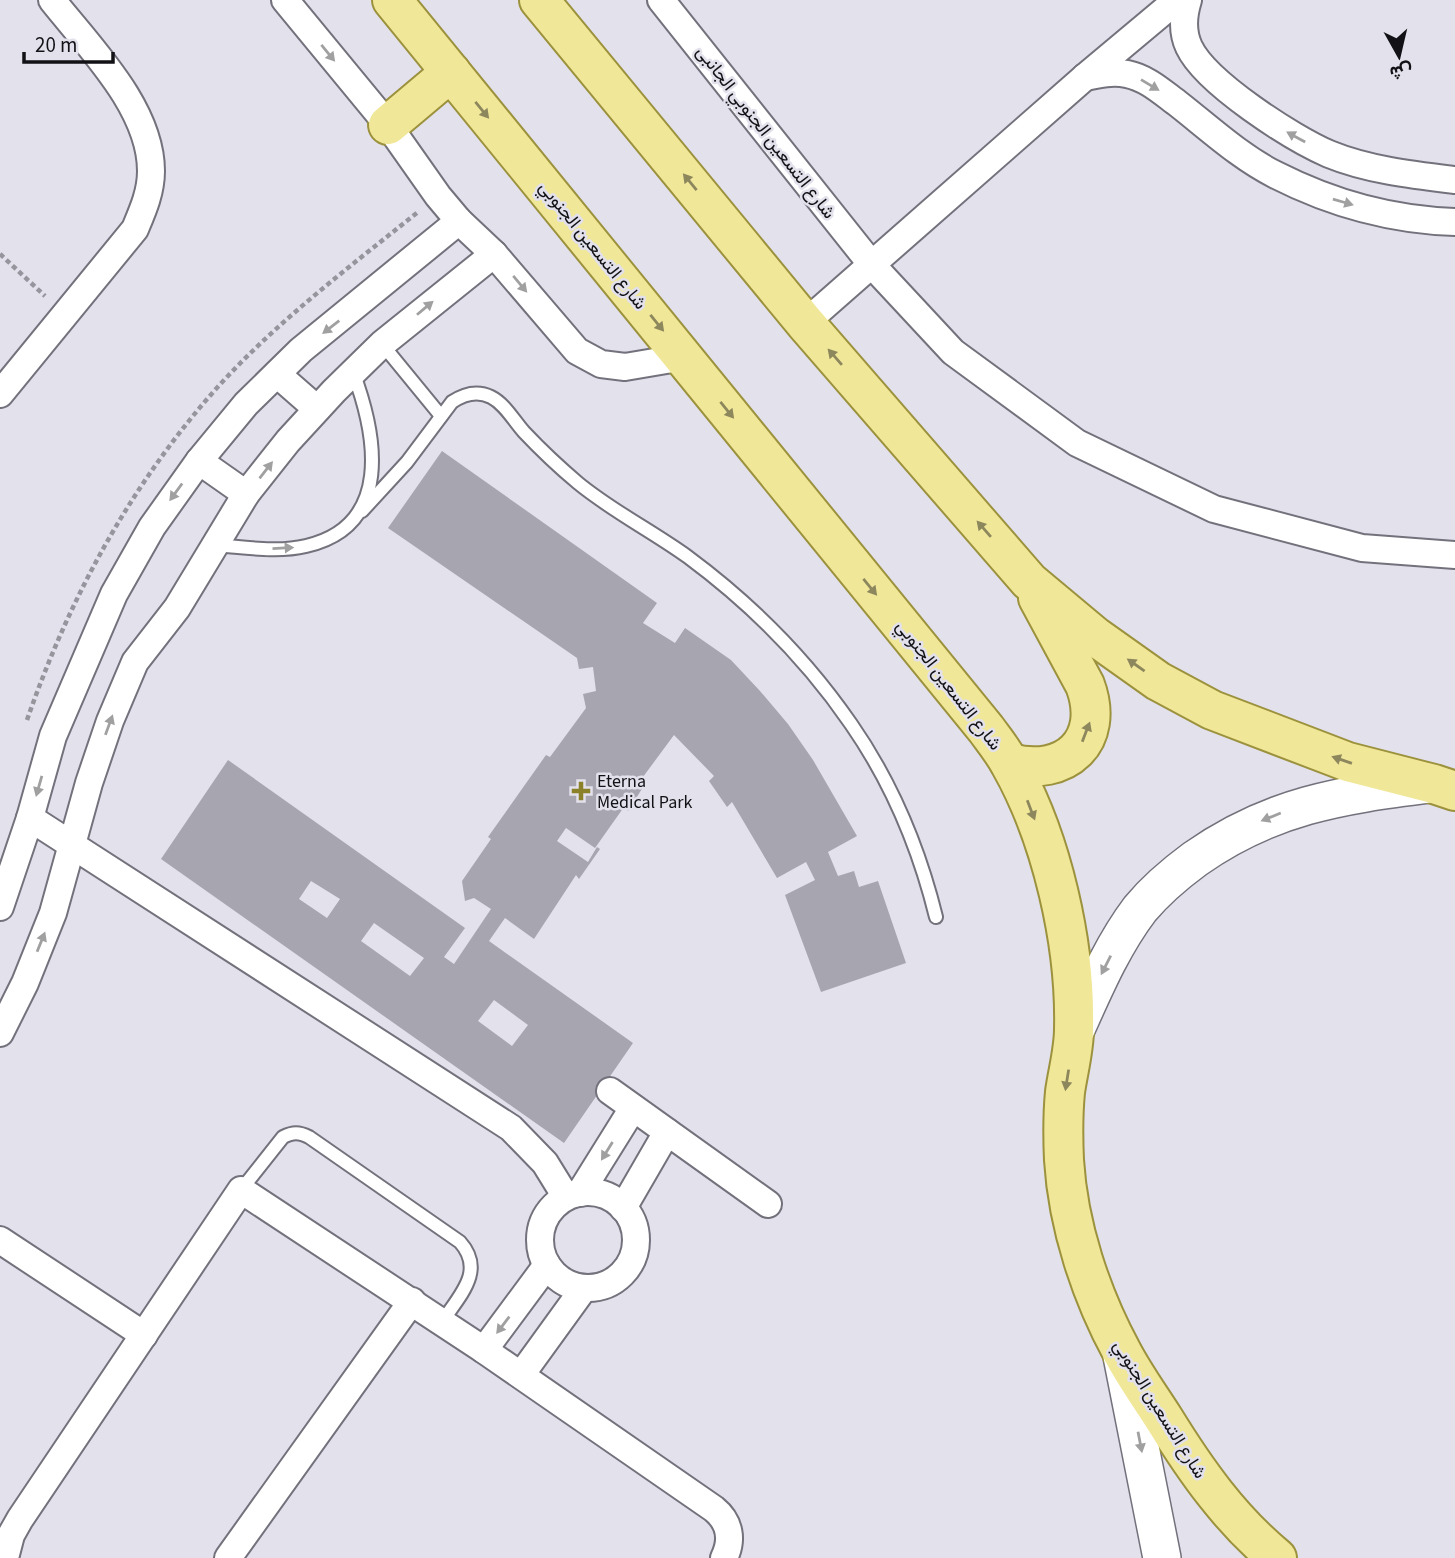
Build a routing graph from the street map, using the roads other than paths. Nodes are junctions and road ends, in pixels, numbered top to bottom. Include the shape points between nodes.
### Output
1 (52, 0) edge
2 (285, 0) edge
3 (392, 0) edge
4 (540, 0) edge
5 (661, 0) edge
6 (1177, 0) edge
7 (1188, 0) edge
8 (451, 72) junction
9 (1085, 77) junction
10 (388, 125) junction
11 (1455, 180) edge
12 (459, 220) junction
13 (1455, 222) edge
14 (494, 254) junction
15 (872, 265) junction
16 (805, 323) junction
17 (382, 344) junction
18 (684, 356) junction
19 (353, 372) junction
20 (276, 374) junction
21 (0, 394) edge
22 (317, 409) junction
23 (441, 416) junction
24 (199, 461) junction
25 (246, 494) junction
26 (362, 511) junction
27 (215, 545) junction
28 (1455, 555) edge
29 (1029, 581) junction
30 (1010, 763) junction
31 (1448, 785) edge
32 (30, 818) junction
33 (72, 845) junction
34 (0, 908) edge
35 (936, 918) dead end
36 (7, 1001) edge
37 (1074, 1031) junction
38 (0, 1032) edge
39 (610, 1091) dead end
40 (633, 1108) junction
41 (667, 1132) junction
42 (241, 1190) junction
43 (573, 1195) junction
44 (768, 1204) dead end
45 (624, 1208) junction
46 (0, 1240) edge
47 (547, 1265) junction
48 (583, 1288) junction
49 (412, 1301) junction
50 (442, 1322) junction
51 (144, 1335) junction
52 (484, 1350) junction
53 (1121, 1352) junction
54 (522, 1375) junction
55 (5, 1558) edge
56 (229, 1558) edge
57 (724, 1558) edge
58 (1162, 1558) edge
59 (1277, 1558) edge

1 - 21 street via 139,117 152,173 147,202 135,229
2 -> 10 street
3 - 8 main road, شارع التسعين الجنوبي
16 -> 4 main road
5 - 15 street, شارع التسعين الجنوبي الجانبى
6 - 9 street
11 -> 7 street via 1391,171 1331,155 1294,137 1198,61 1184,30
8 - 10 main road
8 -> 18 main road, شارع التسعين الجنوبي
9 -> 13 street via 1106,72 1148,81 1235,149 1315,194 1383,213
9 - 15 street
10 - 12 street
12 - 14 street
12 -> 20 street
17 -> 14 street
14 -> 18 street via 577,351 601,364 625,368
15 - 16 street
15 - 28 street, شارع التسعين الجنوبي الجانبى via 953,352 1077,443 1214,509 1362,548
29 -> 16 main road
17 - 19 street
17 - 23 lane
18 -> 30 main road, شارع التسعين الجنوبي
19 - 22 street
19 - 26 lane via 371,437 372,478
20 - 22 street
20 - 24 street
25 -> 22 street
23 - 26 lane
23 - 35 lane via 452,402 469,394 480,393 498,402 581,485 688,557 765,624 829,694 872,755 905,822
24 - 25 street
24 -> 32 street via 152,527 114,594 53,736
25 - 27 street
27 -> 26 lane via 306,547 326,540
33 -> 27 street via 110,721 135,662 177,608
30 -> 29 main road via 1041,767 1070,755 1085,737 1091,715 1084,685
31 -> 29 main road via 1348,762 1212,710 1158,681
30 -> 37 main road, شارع التسعين الجنوبي via 1033,815 1060,902 1072,972
31 -> 37 street via 1323,800 1271,816 1223,840 1179,871 1141,909 1108,960
32 - 33 street
32 - 34 street
36 -> 33 street via 53,913
33 - 43 street via 511,1128
36 - 38 street
37 -> 53 main road, شارع التسعين الجنوبي via 1065,1094 1064,1161 1074,1226
39 - 40 street
40 - 41 street
40 -> 43 street
41 - 44 street
41 - 45 street
42 - 49 street
42 - 50 lane via 283,1137 301,1132 309,1137 467,1250 469,1280
42 - 51 street
43 - 45 street via 590,1192
43 - 47 street via 547,1215 541,1227
45 - 48 street via 635,1230 634,1256 620,1277 609,1284
46 - 51 street
47 - 48 street via 556,1277
47 -> 52 street
48 - 54 street
49 - 50 street
49 - 56 street
50 - 52 street
51 - 55 street via 20,1519
52 - 54 street
53 -> 58 street
53 - 59 main road, شارع التسعين الجنوبي via 1210,1490
54 - 57 street via 721,1514 730,1540

